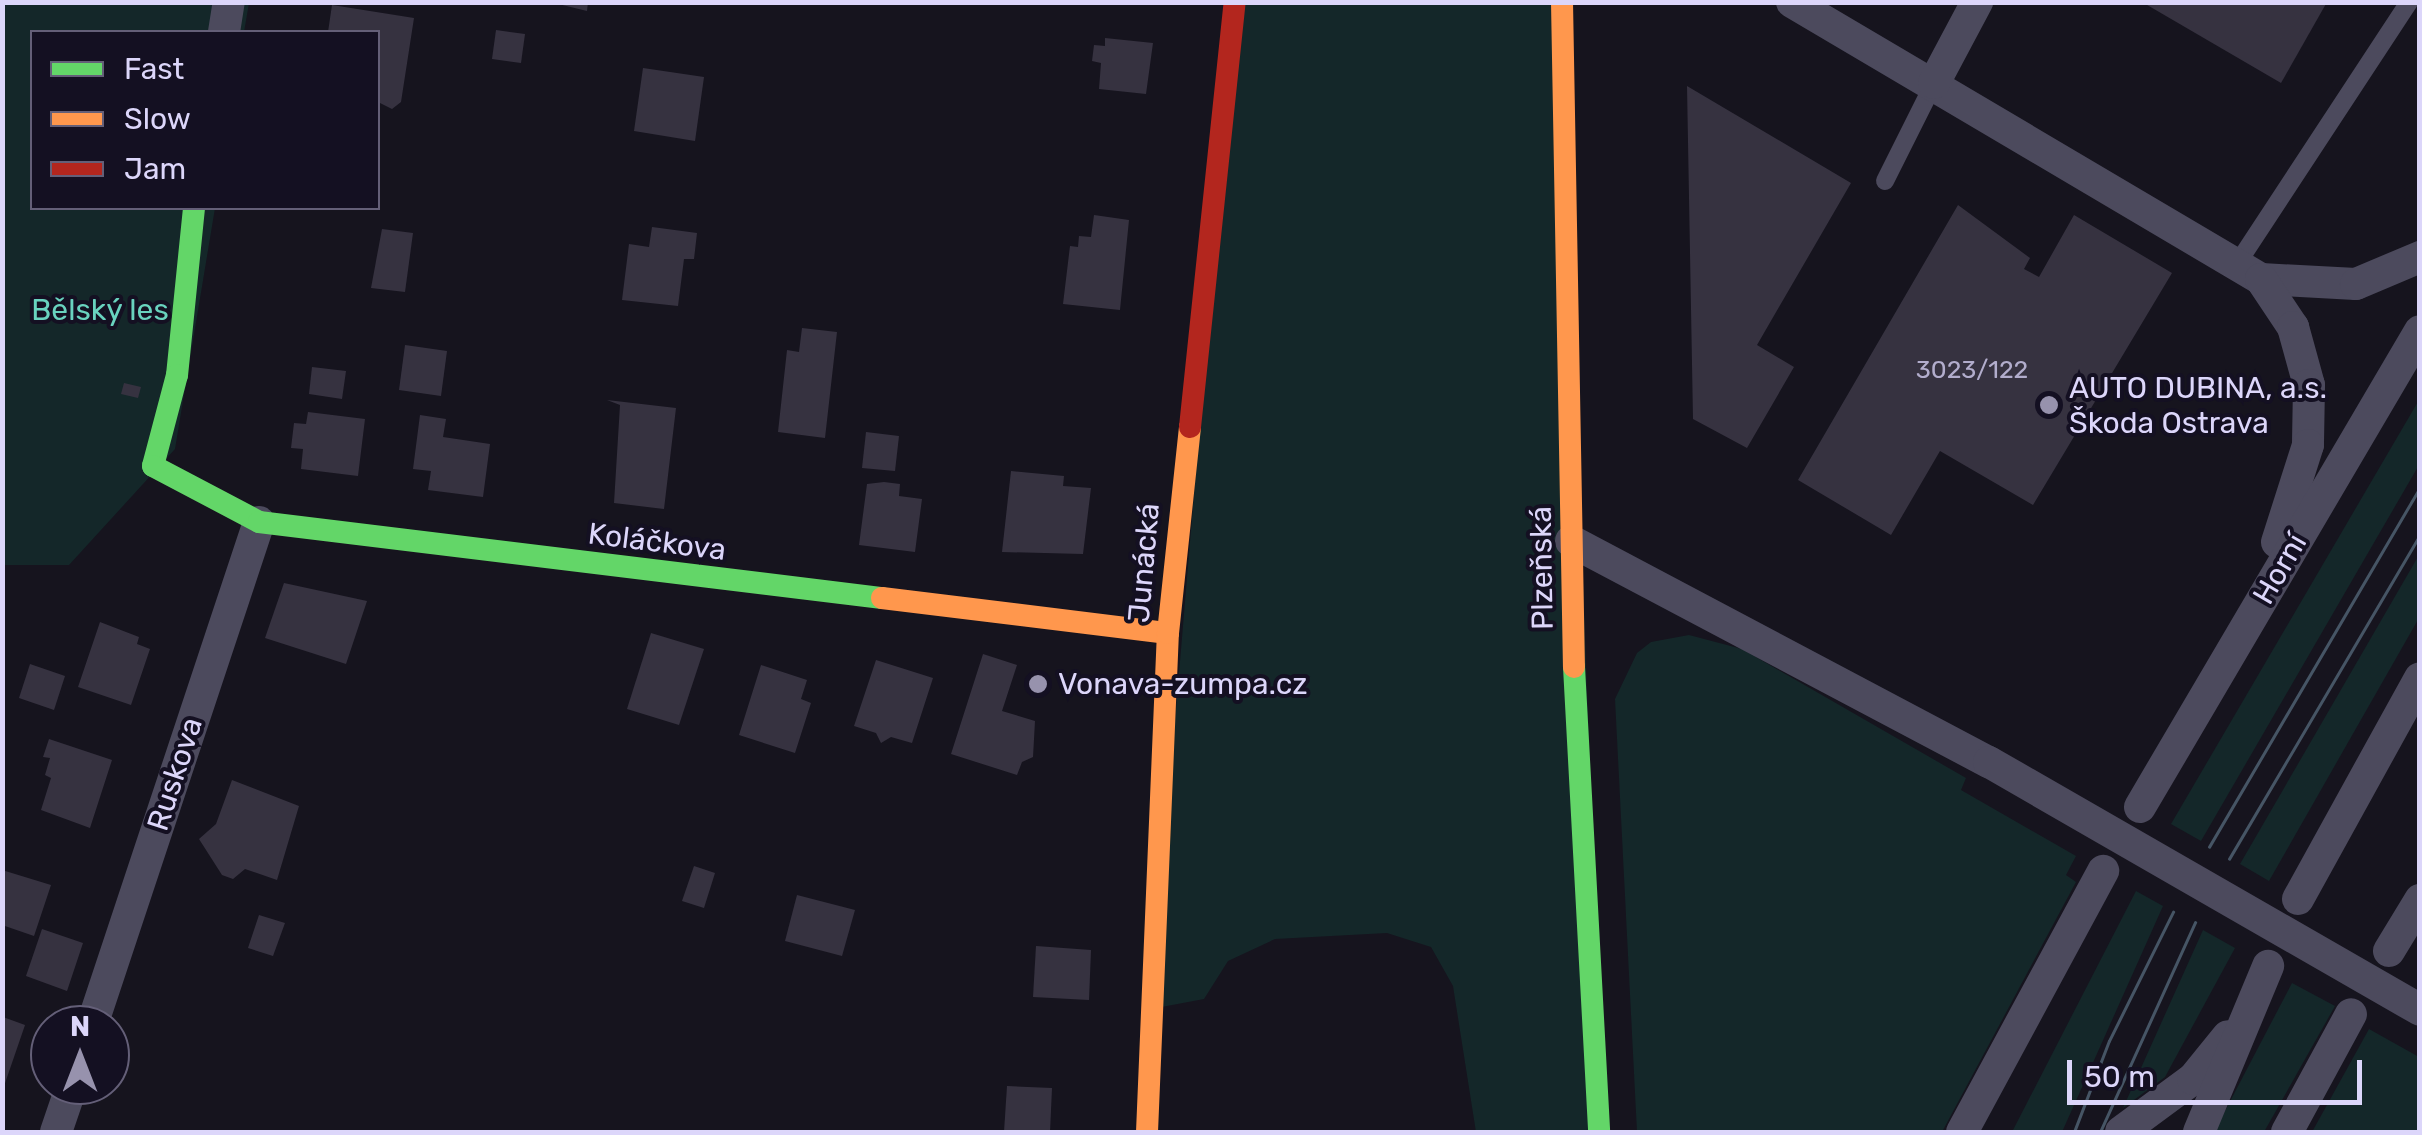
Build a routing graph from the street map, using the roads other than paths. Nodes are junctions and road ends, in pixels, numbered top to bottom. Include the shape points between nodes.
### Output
1 (229, 2) edge
2 (1234, 2) edge
3 (1562, 2) edge
4 (1792, 2) edge
5 (1978, 2) edge
6 (2409, 2) edge
7 (224, 30) edge
8 (1934, 83) junction
9 (1884, 180) dead end
10 (194, 210) edge
11 (2420, 256) edge
12 (2249, 271) junction
13 (2420, 331) edge
14 (258, 522) junction
15 (1571, 541) junction
16 (1168, 633) junction
17 (2420, 678) edge
18 (2168, 759) junction
19 (2140, 807) dead end
20 (2102, 871) dead end
21 (2298, 898) dead end
22 (2420, 900) edge
23 (2389, 951) dead end
24 (2268, 966) dead end
25 (99, 1005) edge
26 (2420, 1010) edge
27 (2246, 1014) junction
28 (2351, 1014) dead end
29 (65, 1105) edge
30 (56, 1132) edge
31 (1148, 1132) edge
32 (1599, 1132) edge
33 (1962, 1132) edge
34 (2121, 1132) edge
35 (2199, 1132) edge
36 (2287, 1132) edge

1 - 7 street
2 - 16 street, Junácká
3 - 15 street, Plzeňská
4 - 8 street
5 - 8 street
6 - 12 lane
8 - 9 lane
8 - 12 street
10 - 14 street, Koláčkova via 177,374 152,466
11 - 12 street via 2356,284
12 - 18 street via 2304,355 2308,445 2280,536
13 - 18 street, Horní
14 - 16 street, Koláčkova
14 - 25 street, Ruskova
15 - 26 street via 1989,762
15 - 32 street, Plzeňská
16 - 31 street, Junácká
17 - 21 street
18 - 19 street, Horní
20 - 33 street
22 - 23 street
24 - 27 street
27 - 34 street via 2193,1079
27 - 35 street
28 - 36 street
29 - 30 street

